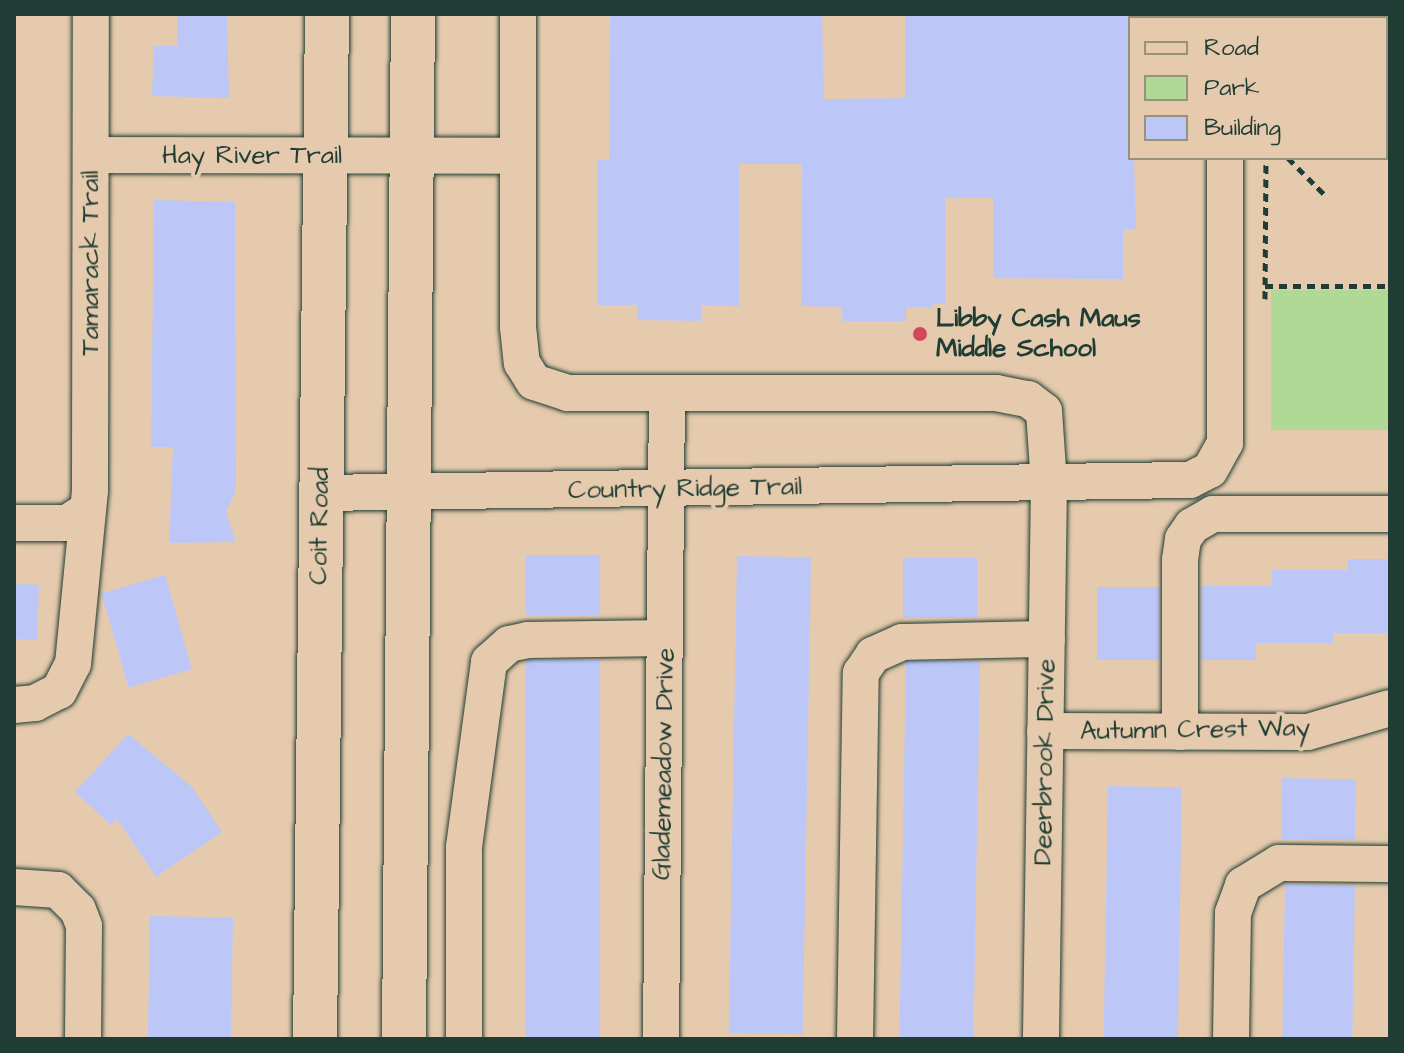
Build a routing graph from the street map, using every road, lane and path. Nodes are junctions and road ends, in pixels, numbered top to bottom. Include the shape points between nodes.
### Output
1 (91, 14) edge
2 (327, 14) edge
3 (413, 14) edge
4 (518, 14) edge
5 (92, 155) junction
6 (517, 156) junction
7 (323, 157) junction
8 (412, 157) junction
9 (1225, 160) edge
10 (1266, 160) edge
11 (1290, 160) edge
12 (1326, 196) dead end
13 (1265, 286) junction
14 (1390, 286) edge
15 (1265, 299) dead end
16 (667, 393) junction
17 (1049, 484) junction
18 (667, 489) junction
19 (407, 492) junction
20 (320, 493) junction
21 (84, 512) junction
22 (1390, 514) edge
23 (14, 523) edge
24 (665, 638) junction
25 (1047, 639) junction
26 (14, 705) edge
27 (1390, 708) edge
28 (1045, 731) junction
29 (1180, 732) junction
30 (1390, 864) edge
31 (14, 887) edge
32 (83, 1039) edge
33 (315, 1039) edge
34 (404, 1039) edge
35 (464, 1039) edge
36 (661, 1039) edge
37 (855, 1039) edge
38 (1041, 1039) edge
39 (1231, 1039) edge

1 - 5 street, Tamarack Trail
2 - 7 main road, Coit Road
3 - 8 main road
4 - 6 street
5 - 7 street, Hay River Trail
5 - 21 street, Tamarack Trail via 90,490
6 - 8 street, Hay River Trail
6 - 16 street via 518,327 529,377 555,392
7 - 8 street, Hay River Trail
7 - 20 main road, Coit Road
8 - 19 main road
9 - 17 street, Country Ridge Trail via 1225,443 1220,458 1190,480
10 - 13 path
11 - 12 path
13 - 14 path
13 - 15 path
16 - 17 street, Deerbrook Drive via 1016,395 1044,411
16 - 18 street, Glademeadow Drive
17 - 18 street, Country Ridge Trail
17 - 25 street, Deerbrook Drive
18 - 19 street, Country Ridge Trail
18 - 24 street, Glademeadow Drive
19 - 20 street, Country Ridge Trail
19 - 34 main road
20 - 33 main road, Coit Road
21 - 23 street via 67,523
21 - 26 street, Tamarack Trail via 73,664 59,691 35,703
22 - 29 street via 1213,514 1192,526 1183,539 1180,560
24 - 35 street via 528,640 509,644 489,662 464,847
24 - 36 street, Glademeadow Drive
25 - 28 street, Deerbrook Drive
25 - 37 street via 902,642 883,648 866,663 858,685
27 - 29 street, Autumn Crest Way via 1308,732
28 - 29 street, Autumn Crest Way
28 - 38 street, Deerbrook Drive
30 - 39 street via 1279,863 1243,885 1233,913
31 - 32 street via 47,888 66,895 84,926

